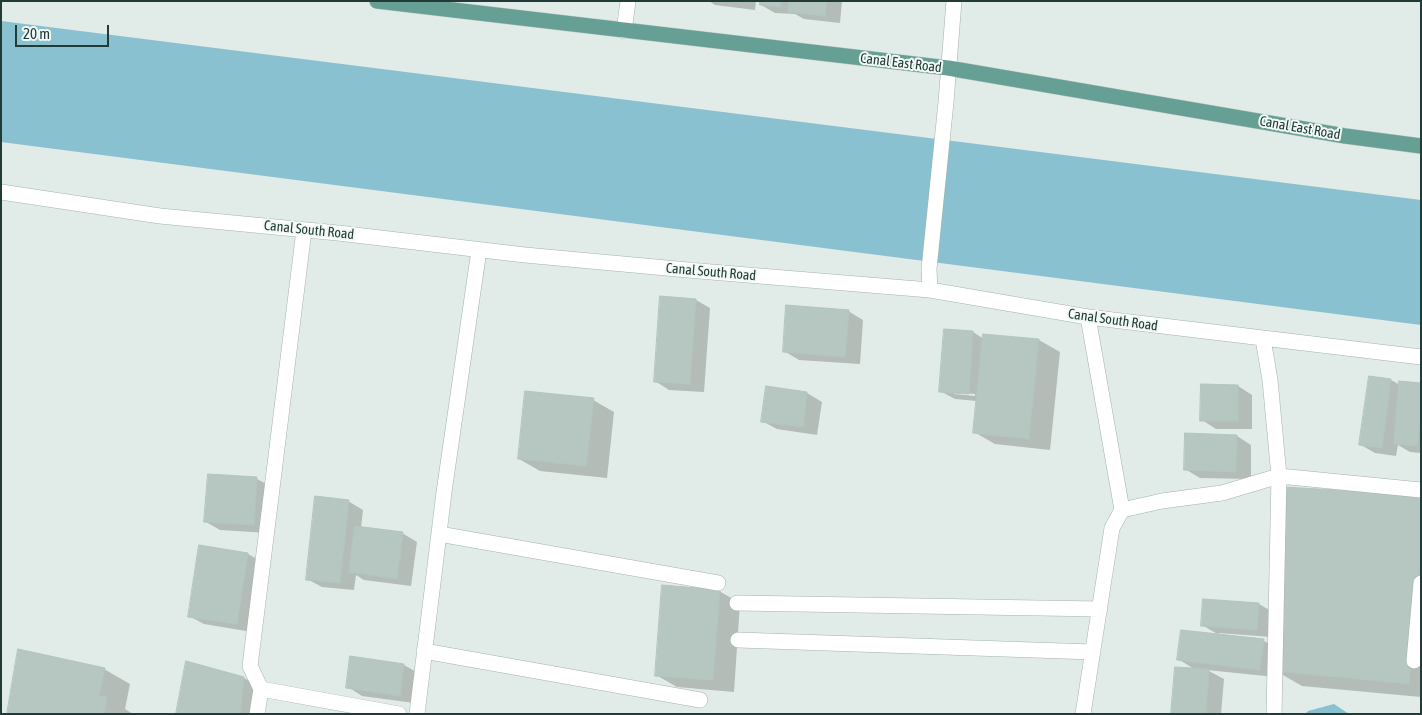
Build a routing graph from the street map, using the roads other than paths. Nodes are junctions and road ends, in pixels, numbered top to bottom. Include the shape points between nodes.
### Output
1 (377, 1) edge
2 (628, 1) edge
3 (954, 1) edge
4 (404, 3) edge
5 (624, 31) junction
6 (948, 68) junction
7 (1421, 146) edge
8 (1, 192) edge
9 (304, 230) junction
10 (478, 250) junction
11 (930, 290) junction
12 (1088, 317) junction
13 (1263, 339) junction
14 (1421, 357) edge
15 (1279, 476) junction
16 (1421, 490) edge
17 (1122, 510) junction
18 (439, 534) junction
19 (718, 583) dead end
20 (1421, 583) edge
21 (738, 603) dead end
22 (1100, 610) junction
23 (738, 640) dead end
24 (424, 651) junction
25 (1093, 652) junction
26 (1414, 661) dead end
27 (261, 689) junction
28 (700, 700) dead end
29 (258, 714) edge
30 (399, 714) edge
31 (417, 714) edge
32 (1083, 714) edge
33 (1274, 714) edge

1 - 4 main road, Canal East Road
2 - 5 street
3 - 6 street
4 - 5 main road, Canal East Road
5 - 6 main road, Canal East Road
6 - 7 main road, Canal East Road
6 - 11 street via 929,269
8 - 9 street, Canal South Road via 160,216
9 - 10 street, Canal South Road
9 - 27 street via 250,666
10 - 11 street, Canal South Road
10 - 18 street
11 - 12 street, Canal South Road
12 - 13 street, Canal South Road
12 - 17 street
13 - 14 street, Canal South Road
13 - 15 street
15 - 16 street
15 - 17 street via 1222,493 1162,500
15 - 33 street
17 - 22 street via 1112,528
18 - 19 street
18 - 24 street
20 - 26 street
21 - 22 street
22 - 25 street
23 - 25 street
24 - 28 street
24 - 31 street
25 - 32 street
27 - 29 street
27 - 30 street

